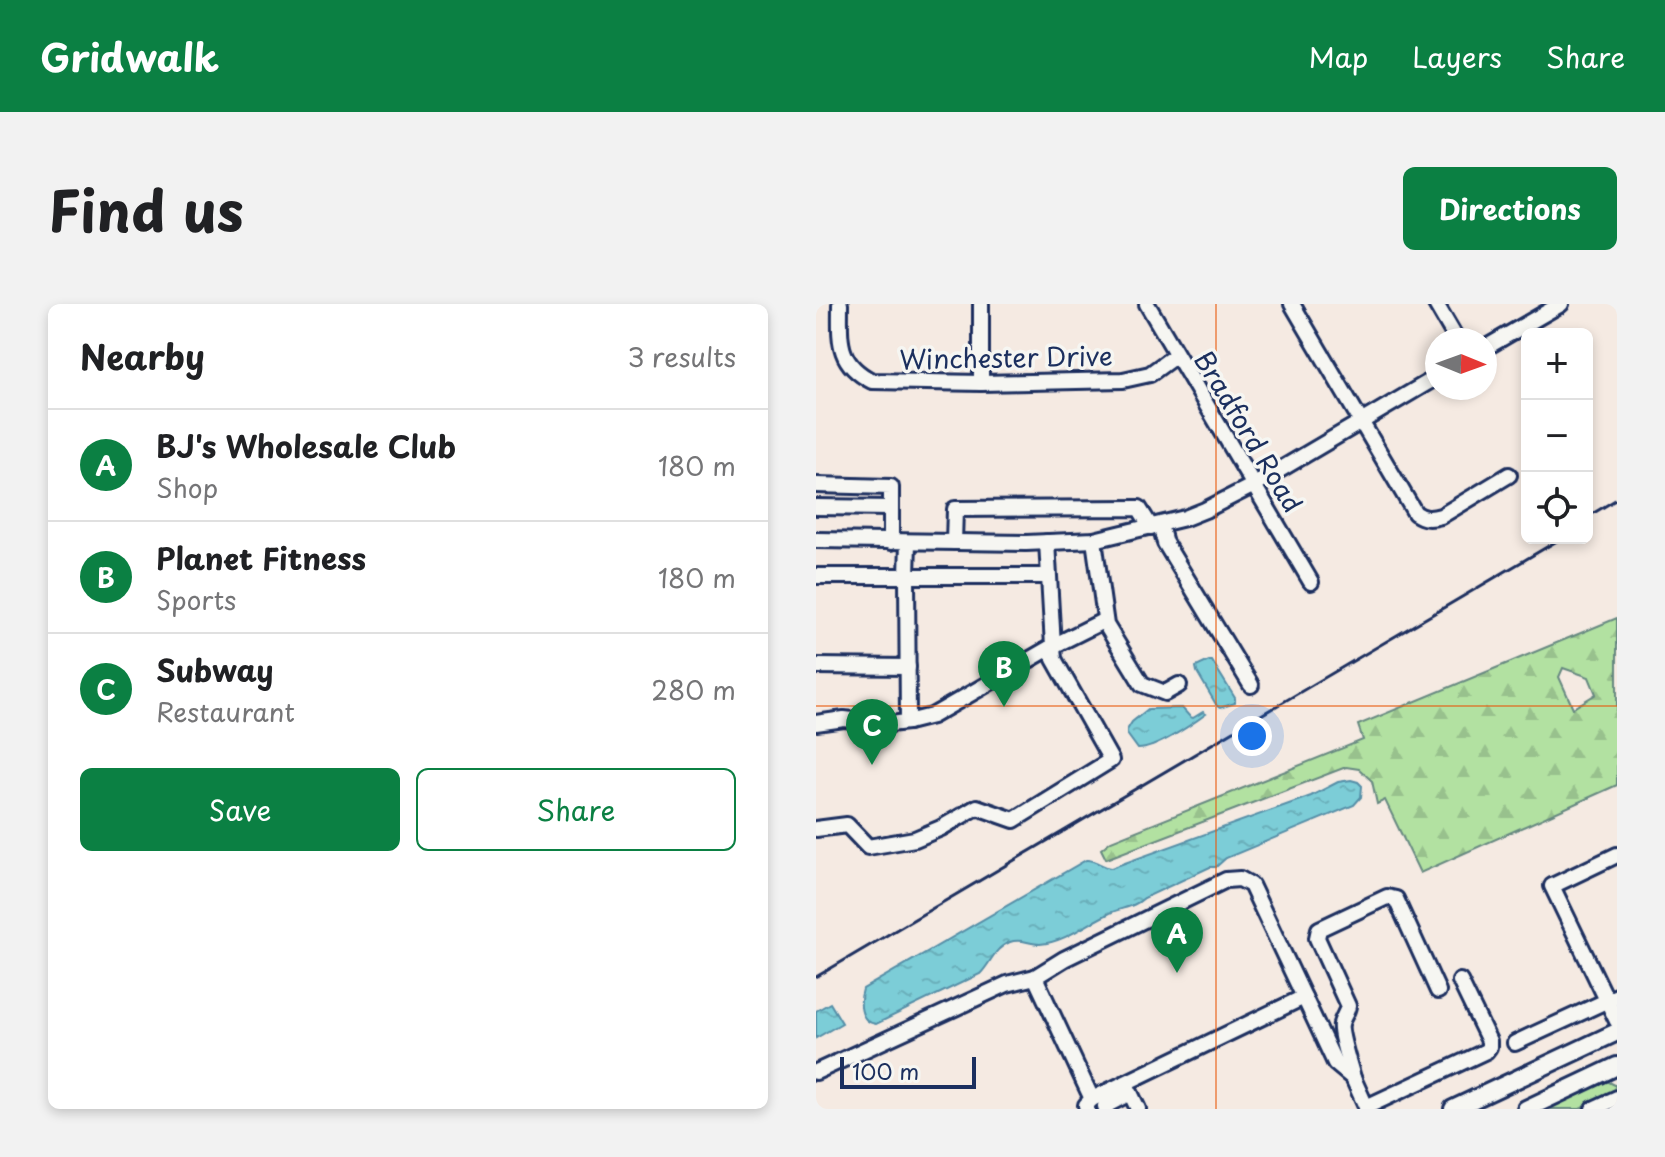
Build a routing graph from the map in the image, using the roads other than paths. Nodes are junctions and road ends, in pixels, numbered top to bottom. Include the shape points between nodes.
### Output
1 (840, 304) edge
2 (981, 304) edge
3 (1147, 304) edge
4 (1292, 304) edge
5 (1436, 304) edge
6 (1561, 304) edge
7 (1450, 328) edge
8 (1497, 341) edge
9 (1176, 355) junction
10 (981, 383) junction
11 (1425, 384) edge
12 (1361, 421) junction
13 (1509, 475) dead end
14 (816, 485) edge
15 (1254, 485) junction
16 (816, 507) edge
17 (891, 508) junction
18 (1156, 526) junction
19 (816, 540) edge
20 (1094, 540) junction
21 (891, 542) junction
22 (908, 542) junction
23 (954, 542) junction
24 (1047, 542) junction
25 (816, 576) edge
26 (907, 576) junction
27 (1048, 576) junction
28 (1311, 582) dead end
29 (1105, 620) junction
30 (1053, 646) junction
31 (816, 666) edge
32 (908, 667) junction
33 (1179, 685) dead end
34 (1251, 685) dead end
35 (908, 722) junction
36 (816, 723) edge
37 (816, 829) edge
38 (1617, 855) edge
39 (1035, 977) junction
40 (1460, 981) dead end
41 (1438, 991) dead end
42 (1304, 997) junction
43 (1612, 999) edge
44 (1617, 1021) edge
45 (1617, 1032) edge
46 (1515, 1043) dead end
47 (1617, 1066) edge
48 (816, 1072) edge
49 (1353, 1078) junction
50 (1128, 1088) junction
51 (1617, 1098) edge
52 (1086, 1106) edge
53 (1367, 1108) edge
54 (1106, 1109) edge
55 (1138, 1109) edge
56 (1453, 1109) edge
57 (1526, 1109) edge
58 (1593, 1109) edge

1 - 10 street, Winchester Drive via 842,352 859,375 885,383
2 - 10 street
3 - 9 street, Bradford Road
4 - 12 street
5 - 7 street
6 - 8 street
9 - 10 street, Winchester Drive via 1150,374 1123,380
9 - 15 street, Bradford Road
11 - 12 street
12 - 13 street via 1415,513 1423,518 1441,516
12 - 15 street
14 - 17 street via 891,487
15 - 18 street via 1205,510
15 - 28 street, Bradford Road
16 - 17 street
17 - 21 street
18 - 20 street
18 - 23 street via 1139,508 955,509
18 - 34 street
19 - 21 street
20 - 24 street
20 - 29 street
21 - 22 street
22 - 23 street
22 - 26 street
23 - 24 street
24 - 27 street
25 - 26 street
26 - 27 street
26 - 32 street
27 - 30 street
29 - 30 street
29 - 33 street via 1142,684 1165,693
30 - 35 street via 932,716
30 - 37 street via 1054,659 1111,760 1014,820 977,807 915,839 868,847 847,825
31 - 32 street
32 - 35 street
35 - 36 street
38 - 43 street via 1552,886
39 - 42 street via 1226,880 1240,879 1251,885
39 - 48 street via 1007,984
39 - 52 street
40 - 53 street via 1489,1047
41 - 49 street via 1396,899 1387,897 1319,929 1317,938 1348,1006 1341,1032
42 - 49 street via 1335,1063
42 - 50 street
43 - 44 street
43 - 46 street
45 - 56 main road
47 - 57 main road
49 - 53 street
50 - 52 street
50 - 54 street
50 - 55 street
51 - 58 street

